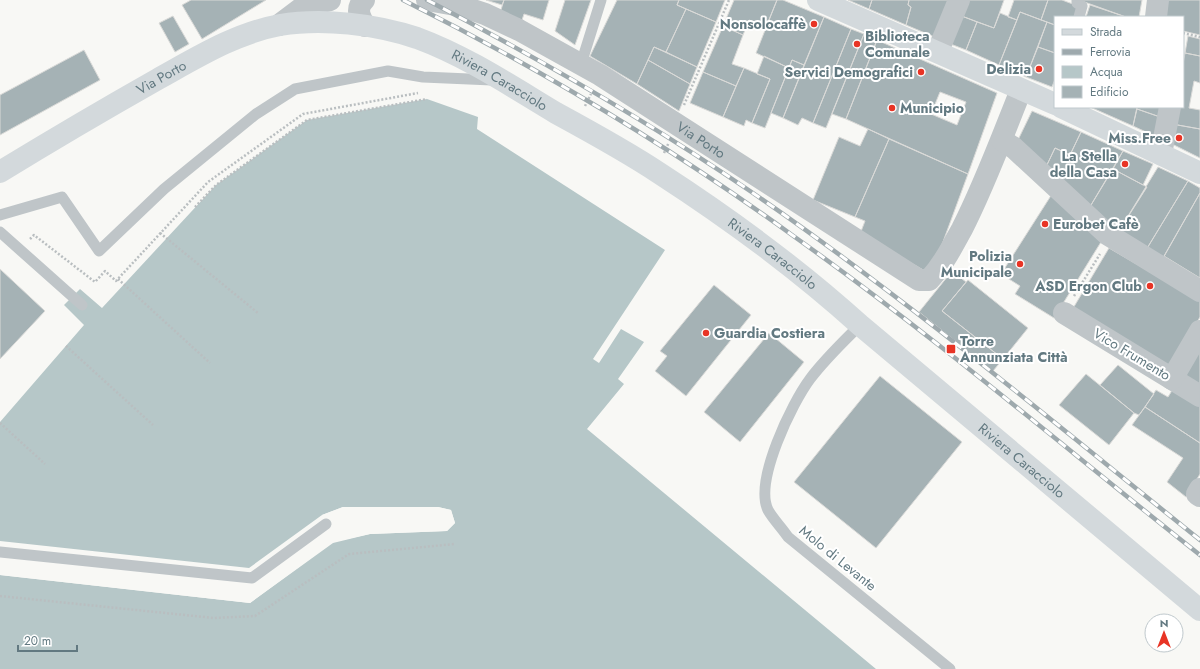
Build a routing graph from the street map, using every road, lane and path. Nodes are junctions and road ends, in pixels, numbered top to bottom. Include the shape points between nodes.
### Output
1 (330, 0) edge
2 (364, 0) edge
3 (427, 0) edge
4 (601, 0) edge
5 (729, 0) edge
6 (818, 0) edge
7 (959, 0) edge
8 (1077, 0) edge
9 (1158, 0) edge
10 (1079, 16) edge
11 (1156, 16) edge
12 (278, 25) junction
13 (365, 26) junction
14 (1184, 33) edge
15 (1200, 37) edge
16 (938, 51) junction
17 (581, 64) junction
18 (501, 80) junction
19 (1021, 90) junction
20 (425, 91) dead end
21 (592, 93) dead end
22 (427, 99) dead end
23 (1054, 103) edge
24 (683, 108) dead end
25 (1064, 108) edge
26 (1170, 108) edge
27 (582, 113) dead end
28 (670, 140) dead end
29 (1002, 140) junction
30 (664, 154) dead end
31 (1161, 154) junction
32 (0, 172) edge
33 (1200, 173) edge
34 (195, 207) dead end
35 (0, 214) edge
36 (0, 232) edge
37 (160, 233) junction
38 (19, 248) junction
39 (1091, 269) dead end
40 (118, 279) junction
41 (1200, 291) edge
42 (82, 305) dead end
43 (1064, 313) joint
44 (258, 314) dead end
45 (860, 325) junction
46 (1200, 331) edge
47 (66, 346) dead end
48 (210, 363) dead end
49 (1172, 379) junction
50 (1200, 396) edge
51 (0, 423) edge
52 (153, 425) dead end
53 (45, 464) dead end
54 (326, 524) dead end
55 (0, 552) edge
56 (1197, 601) edge
57 (950, 669) edge

1 - 12 street, Via Porto via 303,7
2 - 13 street via 360,4 358,14
3 - 17 street, Via Porto via 461,6 486,14
4 - 17 lane
5 - 24 path
6 - 16 street
7 - 16 street
8 - 10 lane via 1082,6
9 - 11 street
12 - 13 street, Riviera Caracciolo via 308,22
12 - 32 street, Via Porto via 252,33 190,61
13 - 18 street, Riviera Caracciolo via 414,37 441,48
14 - 15 path
16 - 19 street
17 - 29 street, Via Porto via 919,280 929,280 952,247
18 - 35 lane via 423,77 388,71 295,89 250,119 164,190 99,251 62,197
18 - 45 street, Riviera Caracciolo via 657,171 730,220 818,287
19 - 23 street
19 - 29 street
20 - 37 path via 303,114 208,182
21 - 27 path
22 - 34 path via 307,120 216,185
25 - 31 street
26 - 31 street
28 - 30 path
29 - 41 street via 1014,148 1106,234
31 - 33 street
36 - 38 lane
37 - 40 path
37 - 44 path
38 - 40 path via 34,235 95,282 105,271 116,281
38 - 42 lane
39 - 43 path
40 - 48 path
43 - 49 street, Vico Frumento
45 - 56 street, Riviera Caracciolo
45 - 57 lane, Molo di Levante via 809,380 790,414 772,456 765,487 768,509 788,537
46 - 49 street
47 - 52 path
49 - 50 street, Vico Frumento
51 - 53 path
54 - 55 lane via 252,578

